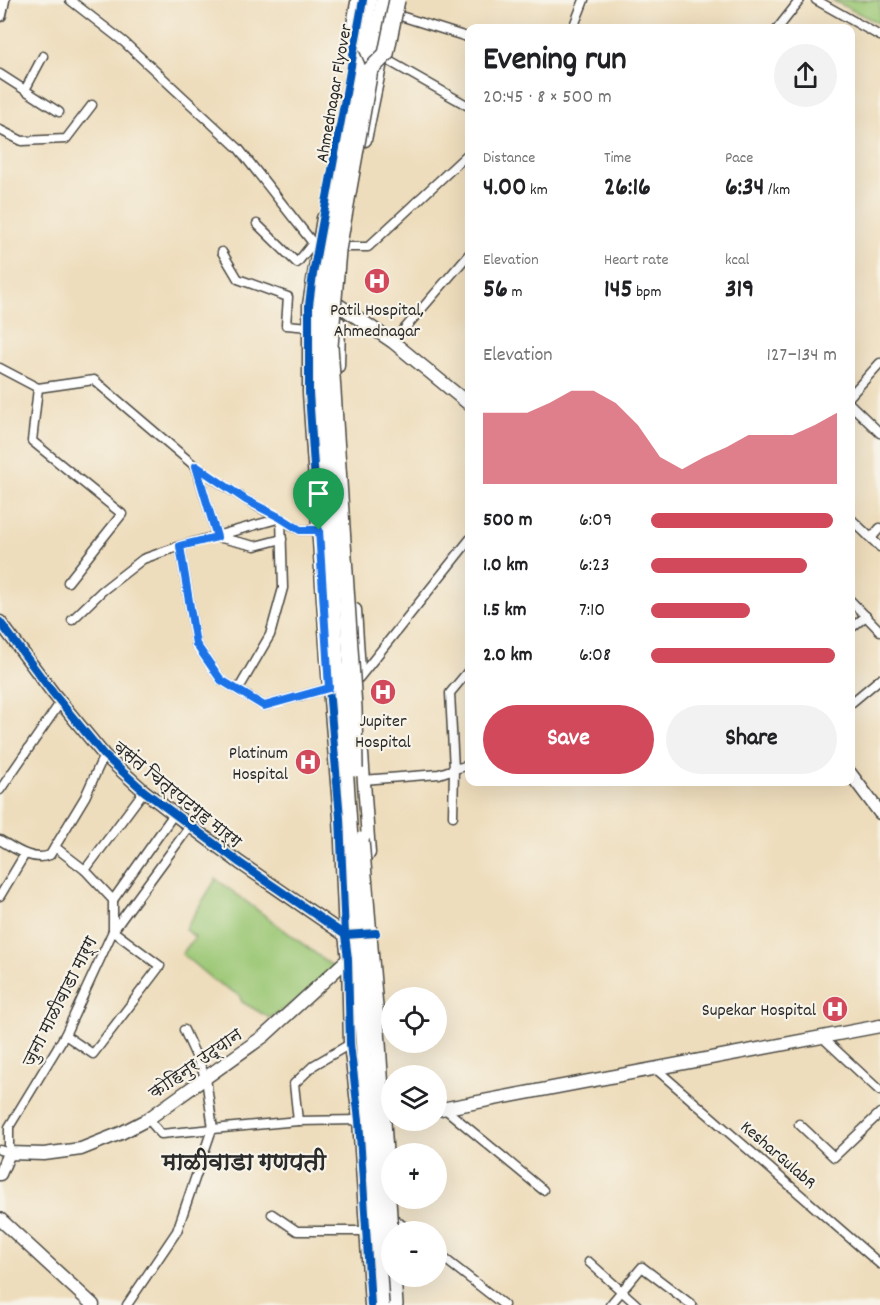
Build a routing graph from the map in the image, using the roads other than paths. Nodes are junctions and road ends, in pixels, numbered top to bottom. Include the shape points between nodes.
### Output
1 (3, 0) edge
2 (70, 0) edge
3 (361, 0) edge
4 (369, 0) edge
5 (584, 0) edge
6 (800, 0) edge
7 (816, 0) edge
8 (391, 3) edge
9 (0, 15) edge
10 (575, 24) edge
11 (781, 24) edge
12 (465, 36) edge
13 (880, 36) edge
14 (43, 56) dead end
15 (382, 57) junction
16 (364, 68) junction
17 (0, 74) edge
18 (25, 90) junction
19 (465, 104) edge
20 (92, 105) dead end
21 (60, 112) dead end
22 (0, 130) edge
23 (465, 158) edge
24 (257, 224) dead end
25 (315, 244) junction
26 (343, 248) junction
27 (222, 252) dead end
28 (465, 259) edge
29 (297, 264) junction
30 (313, 274) junction
31 (312, 289) junction
32 (339, 290) junction
33 (339, 304) junction
34 (309, 327) junction
35 (393, 342) junction
36 (0, 368) edge
37 (879, 368) edge
38 (38, 388) junction
39 (855, 391) edge
40 (465, 400) edge
41 (855, 409) edge
42 (880, 433) edge
43 (196, 466) junction
44 (281, 518) junction
45 (855, 523) edge
46 (880, 528) edge
47 (319, 530) junction
48 (217, 537) junction
49 (871, 538) junction
50 (282, 539) junction
51 (465, 545) edge
52 (180, 546) junction
53 (880, 547) edge
54 (68, 582) dead end
55 (855, 605) edge
56 (866, 616) junction
57 (72, 620) dead end
58 (0, 622) edge
59 (855, 625) edge
60 (880, 632) edge
61 (465, 675) edge
62 (359, 679) junction
63 (880, 679) edge
64 (329, 688) junction
65 (238, 690) junction
66 (855, 700) edge
67 (60, 703) junction
68 (104, 755) junction
69 (465, 766) edge
70 (454, 769) junction
71 (363, 780) junction
72 (855, 780) edge
73 (0, 790) edge
74 (144, 791) junction
75 (880, 813) edge
76 (174, 814) junction
77 (453, 816) dead end
78 (190, 826) junction
79 (0, 840) edge
80 (54, 847) junction
81 (25, 854) junction
82 (85, 870) junction
83 (0, 896) edge
84 (113, 900) junction
85 (113, 931) junction
86 (376, 933) junction
87 (345, 934) junction
88 (378, 957) junction
89 (348, 959) junction
90 (880, 1026) edge
91 (184, 1030) dead end
92 (65, 1035) junction
93 (822, 1037) junction
94 (350, 1044) junction
95 (386, 1065) edge
96 (656, 1069) junction
97 (206, 1078) junction
98 (880, 1091) edge
99 (447, 1108) edge
100 (880, 1113) edge
101 (447, 1114) edge
102 (148, 1119) junction
103 (359, 1120) junction
104 (298, 1121) junction
105 (800, 1124) dead end
106 (212, 1129) junction
107 (5, 1152) edge
108 (0, 1174) edge
109 (543, 1190) dead end
110 (272, 1214) dead end
111 (0, 1219) edge
112 (389, 1221) edge
113 (365, 1231) junction
114 (447, 1261) edge
115 (589, 1262) dead end
116 (880, 1264) edge
117 (394, 1287) edge
118 (401, 1287) edge
119 (621, 1292) junction
120 (93, 1305) edge
121 (127, 1305) edge
122 (371, 1305) edge
123 (381, 1305) edge
124 (395, 1305) edge
125 (402, 1305) edge
126 (504, 1305) edge
127 (610, 1305) edge
128 (637, 1305) edge
129 (692, 1305) edge

1 - 9 street
2 - 25 street via 124,42 239,149
3 - 16 highway, bridge via 350,50
3 - 25 street
4 - 16 highway, Ahmednagar Flyover
5 - 10 street
6 - 11 street
7 - 13 street
8 - 12 street
8 - 15 street
8 - 16 highway, bridge via 386,54
14 - 18 street
15 - 19 street
15 - 26 street
16 - 112 highway, Ahmednagar Flyover, bridge via 338,250 330,346 355,775
16 - 123 highway, Ahmednagar Flyover, bridge via 323,270 319,376
17 - 18 street
18 - 21 street
20 - 22 street via 66,139 22,141
23 - 26 street via 368,247
24 - 29 street
25 - 26 street
25 - 29 street
25 - 30 street
26 - 32 street
27 - 34 street via 238,279 288,297 286,326
28 - 35 street
29 - 30 street
30 - 31 street
30 - 32 street
31 - 33 street
31 - 34 street
32 - 33 street
33 - 35 street
33 - 62 street via 337,386
34 - 47 street via 309,393
35 - 40 street
36 - 38 street
37 - 39 street
38 - 43 street via 94,380
38 - 54 street via 32,441 122,514
41 - 42 street
43 - 44 street
43 - 48 street
44 - 47 street via 300,530
44 - 48 street
44 - 50 street
45 - 49 street
46 - 49 street
47 - 64 street
48 - 50 street via 255,546
48 - 52 street
49 - 53 street
50 - 65 street via 283,588 270,635
51 - 62 street
52 - 57 street via 143,560
52 - 65 street via 196,644 221,680
55 - 56 street
56 - 59 street
56 - 60 street
58 - 67 street, वसंत चित्रपटगृह मार्ग
61 - 70 street via 450,693
62 - 71 street
63 - 66 street
64 - 65 street via 264,706
64 - 87 street
67 - 68 street, वसंत चित्रपटगृह मार्ग
67 - 73 street
68 - 74 street, वसंत चित्रपटगृह मार्ग
68 - 80 street
69 - 70 street
70 - 71 street via 439,774
70 - 77 street
71 - 86 street
72 - 75 street
74 - 76 street, वसंत चित्रपटगृह मार्ग
74 - 82 street
76 - 78 street, वसंत चित्रपटगृह मार्ग
76 - 84 street
78 - 85 street
78 - 87 street, वसंत चित्रपटगृह मार्ग
79 - 81 street
80 - 81 street via 50,855 42,858
80 - 82 street
81 - 83 street
82 - 84 street
84 - 85 street, जुना माळीवाडा मार्ग
85 - 92 street, जुना माळीवाडा मार्ग
85 - 92 street via 160,966 93,1054
86 - 87 street
86 - 88 street
87 - 89 street
88 - 89 street
88 - 95 street
89 - 94 street
89 - 97 street, कोहिनुर उद्यान via 264,1036
90 - 93 street
91 - 97 street
92 - 107 street, जुना माळीवाडा मार्ग via 9,1127
93 - 96 street
93 - 98 street
94 - 103 street
94 - 104 street via 314,1065 294,1084
96 - 99 street
96 - 116 street, KesharGulabR
97 - 102 street, कोहिनुर उद्यान
97 - 106 street
100 - 105 street via 834,1157
101 - 109 street
102 - 106 street via 161,1134
102 - 107 street, कोहिनुर उद्यान via 81,1149 44,1154
103 - 104 street
103 - 113 street
104 - 106 street
106 - 121 street via 177,1231
107 - 108 street
110 - 113 street via 297,1231
111 - 120 street
113 - 122 street
114 - 126 street
115 - 119 street
117 - 124 highway
118 - 125 street
119 - 127 street
119 - 128 street
119 - 129 street via 642,1267

